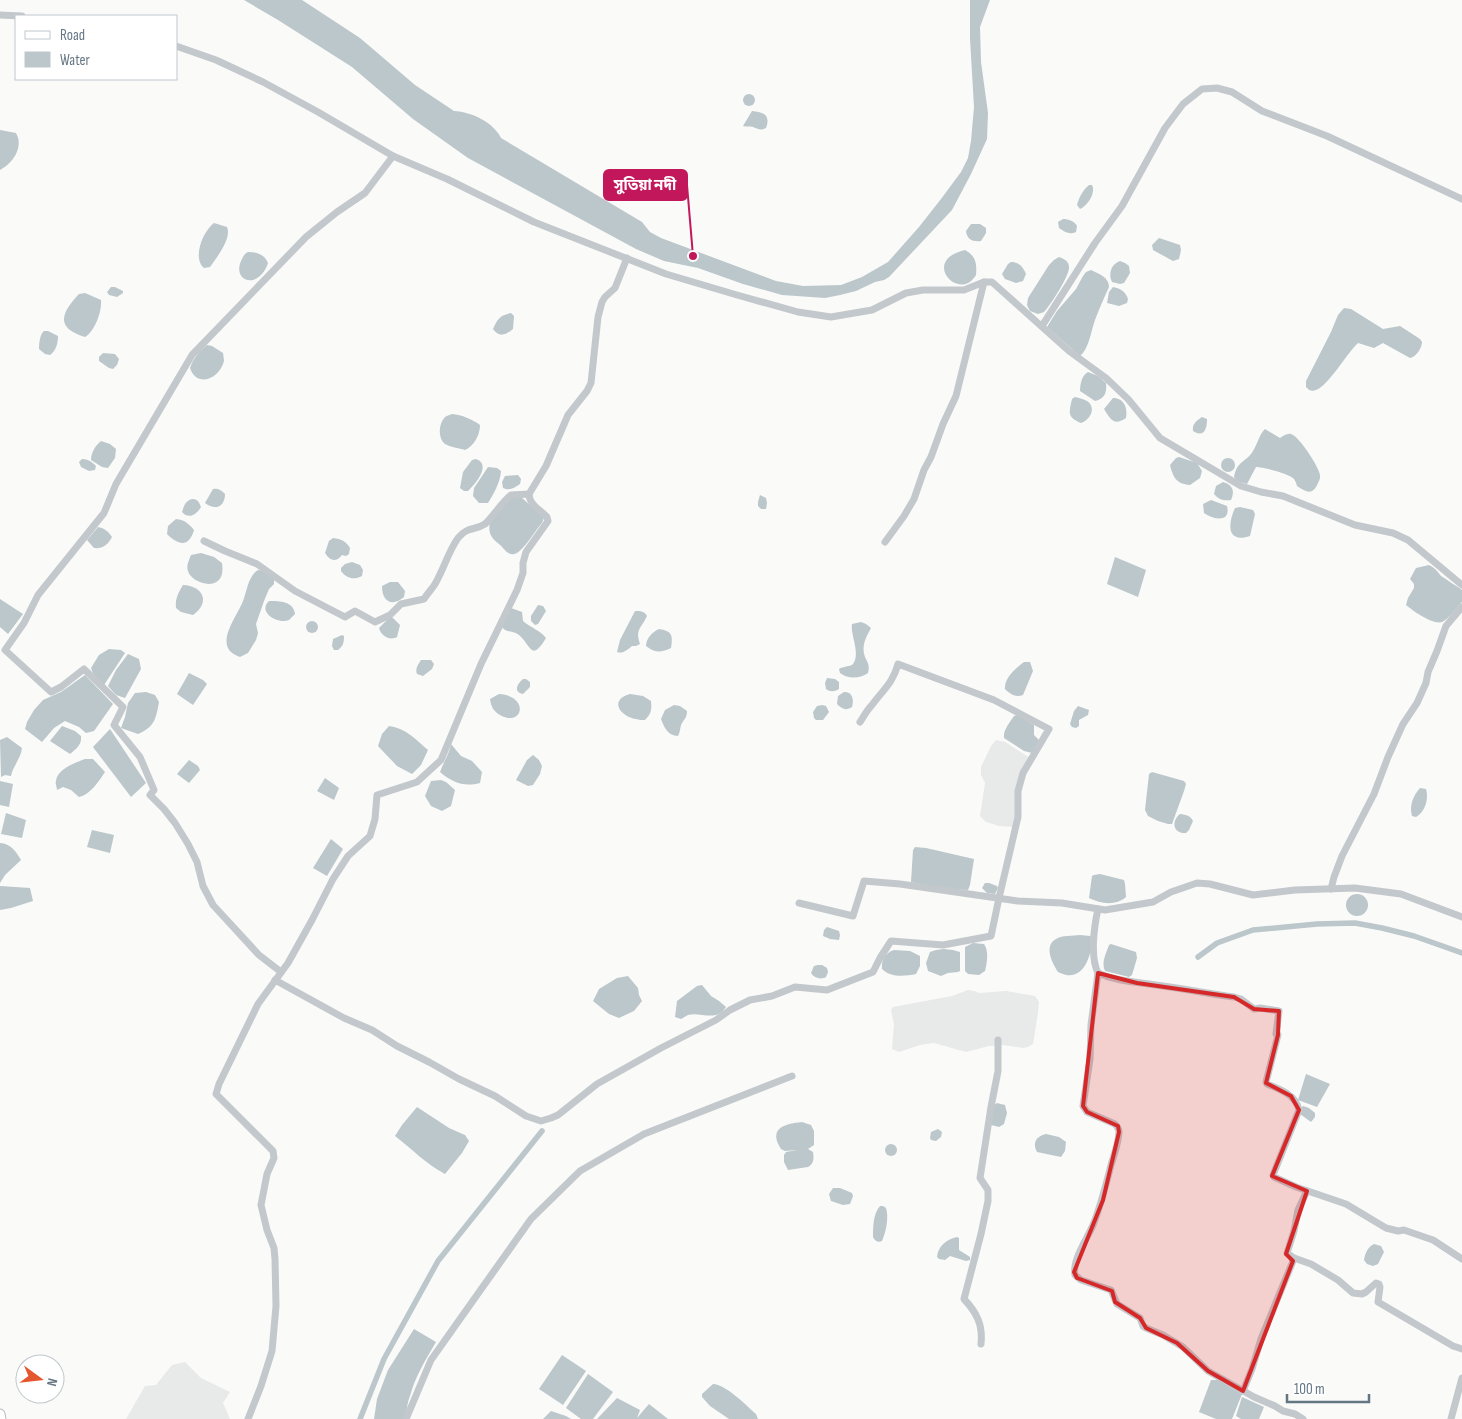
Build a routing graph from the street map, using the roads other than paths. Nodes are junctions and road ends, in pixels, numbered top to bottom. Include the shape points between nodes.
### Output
1 (0, 15) edge
2 (15, 16) edge
3 (178, 47) edge
4 (393, 156) junction
5 (1462, 199) edge
6 (627, 258) junction
7 (984, 282) junction
8 (1042, 326) junction
9 (529, 494) junction
10 (204, 541) dead end
11 (884, 542) dead end
12 (1462, 585) edge
13 (1462, 607) edge
14 (860, 722) dead end
15 (1331, 889) junction
16 (999, 898) junction
17 (799, 903) dead end
18 (1098, 909) junction
19 (1462, 917) edge
20 (281, 972) junction
21 (1098, 972) junction
22 (275, 980) junction
23 (998, 1040) dead end
24 (792, 1076) dead end
25 (1307, 1191) junction
26 (1294, 1258) junction
27 (1462, 1258) edge
28 (981, 1344) dead end
29 (1462, 1349) edge
30 (1462, 1378) edge
31 (1243, 1391) junction
32 (0, 1414) edge
33 (1, 1419) edge
34 (248, 1419) edge
35 (406, 1419) edge
36 (1303, 1419) edge
37 (1451, 1419) edge

1 - 2 street
3 - 4 street via 263,82
4 - 6 street via 534,222
4 - 20 street via 365,193 306,238 192,355 116,484 104,513 38,595 24,623 4,650 52,692 84,669 123,707 114,725 140,757 154,790 150,795 175,823 188,844 213,905 259,955
5 - 8 street via 1327,136 1262,111 1232,92 1202,89 1183,104 1165,128 1122,206
6 - 7 street via 666,274 737,295 798,312 830,317 872,310 906,293 964,290
6 - 9 street via 615,288 602,302 591,382 568,415 546,466
7 - 8 street via 992,282
7 - 11 street via 956,396 914,498
8 - 12 street via 1106,378 1160,438 1241,486 1283,496 1355,525 1400,536
9 - 10 street via 511,495 486,523 479,528 468,529 451,549 435,584 424,599 401,604 390,615 375,622 355,612 345,617 295,591 257,564
9 - 20 street via 529,499 548,521 526,552 517,590 441,760 417,782 377,795 370,836 348,856
13 - 15 street via 1446,626 1426,683 1403,724 1374,794 1339,863
14 - 16 street via 886,690 898,664 994,700 1049,729 1023,773 1018,791 1018,817
15 - 18 street via 1254,895 1197,883 1153,902
15 - 19 street via 1355,888 1401,894
16 - 17 street via 864,881 853,916
16 - 18 street
16 - 22 street via 992,936 943,945 891,941 873,972 827,990 794,987 750,1000 597,1084 558,1115 541,1121 526,1116 495,1096
18 - 21 street via 1094,934 1094,958
20 - 22 street
21 - 25 street via 1137,983 1234,997 1254,1009 1279,1011 1278,1035 1266,1082 1291,1096 1299,1110 1273,1175
21 - 31 street via 1083,1106 1087,1112 1115,1124 1119,1132 1103,1200 1078,1256 1075,1275 1111,1290 1115,1302 1140,1318 1143,1326 1183,1347 1208,1371
22 - 34 street via 258,1004 216,1094 273,1151 274,1158 261,1205 275,1259 276,1306 272,1351
23 - 28 street via 998,1071 980,1178 988,1190 988,1201 964,1299 977,1315
24 - 35 street via 644,1134 580,1171 531,1219 431,1360
25 - 26 street via 1298,1210 1287,1252
25 - 27 street via 1346,1204 1386,1228 1398,1232 1404,1230 1433,1240
26 - 29 street via 1338,1280 1353,1293 1362,1294 1374,1284 1379,1284 1378,1302
26 - 31 street via 1260,1339
30 - 37 street
31 - 36 street
32 - 33 main road

